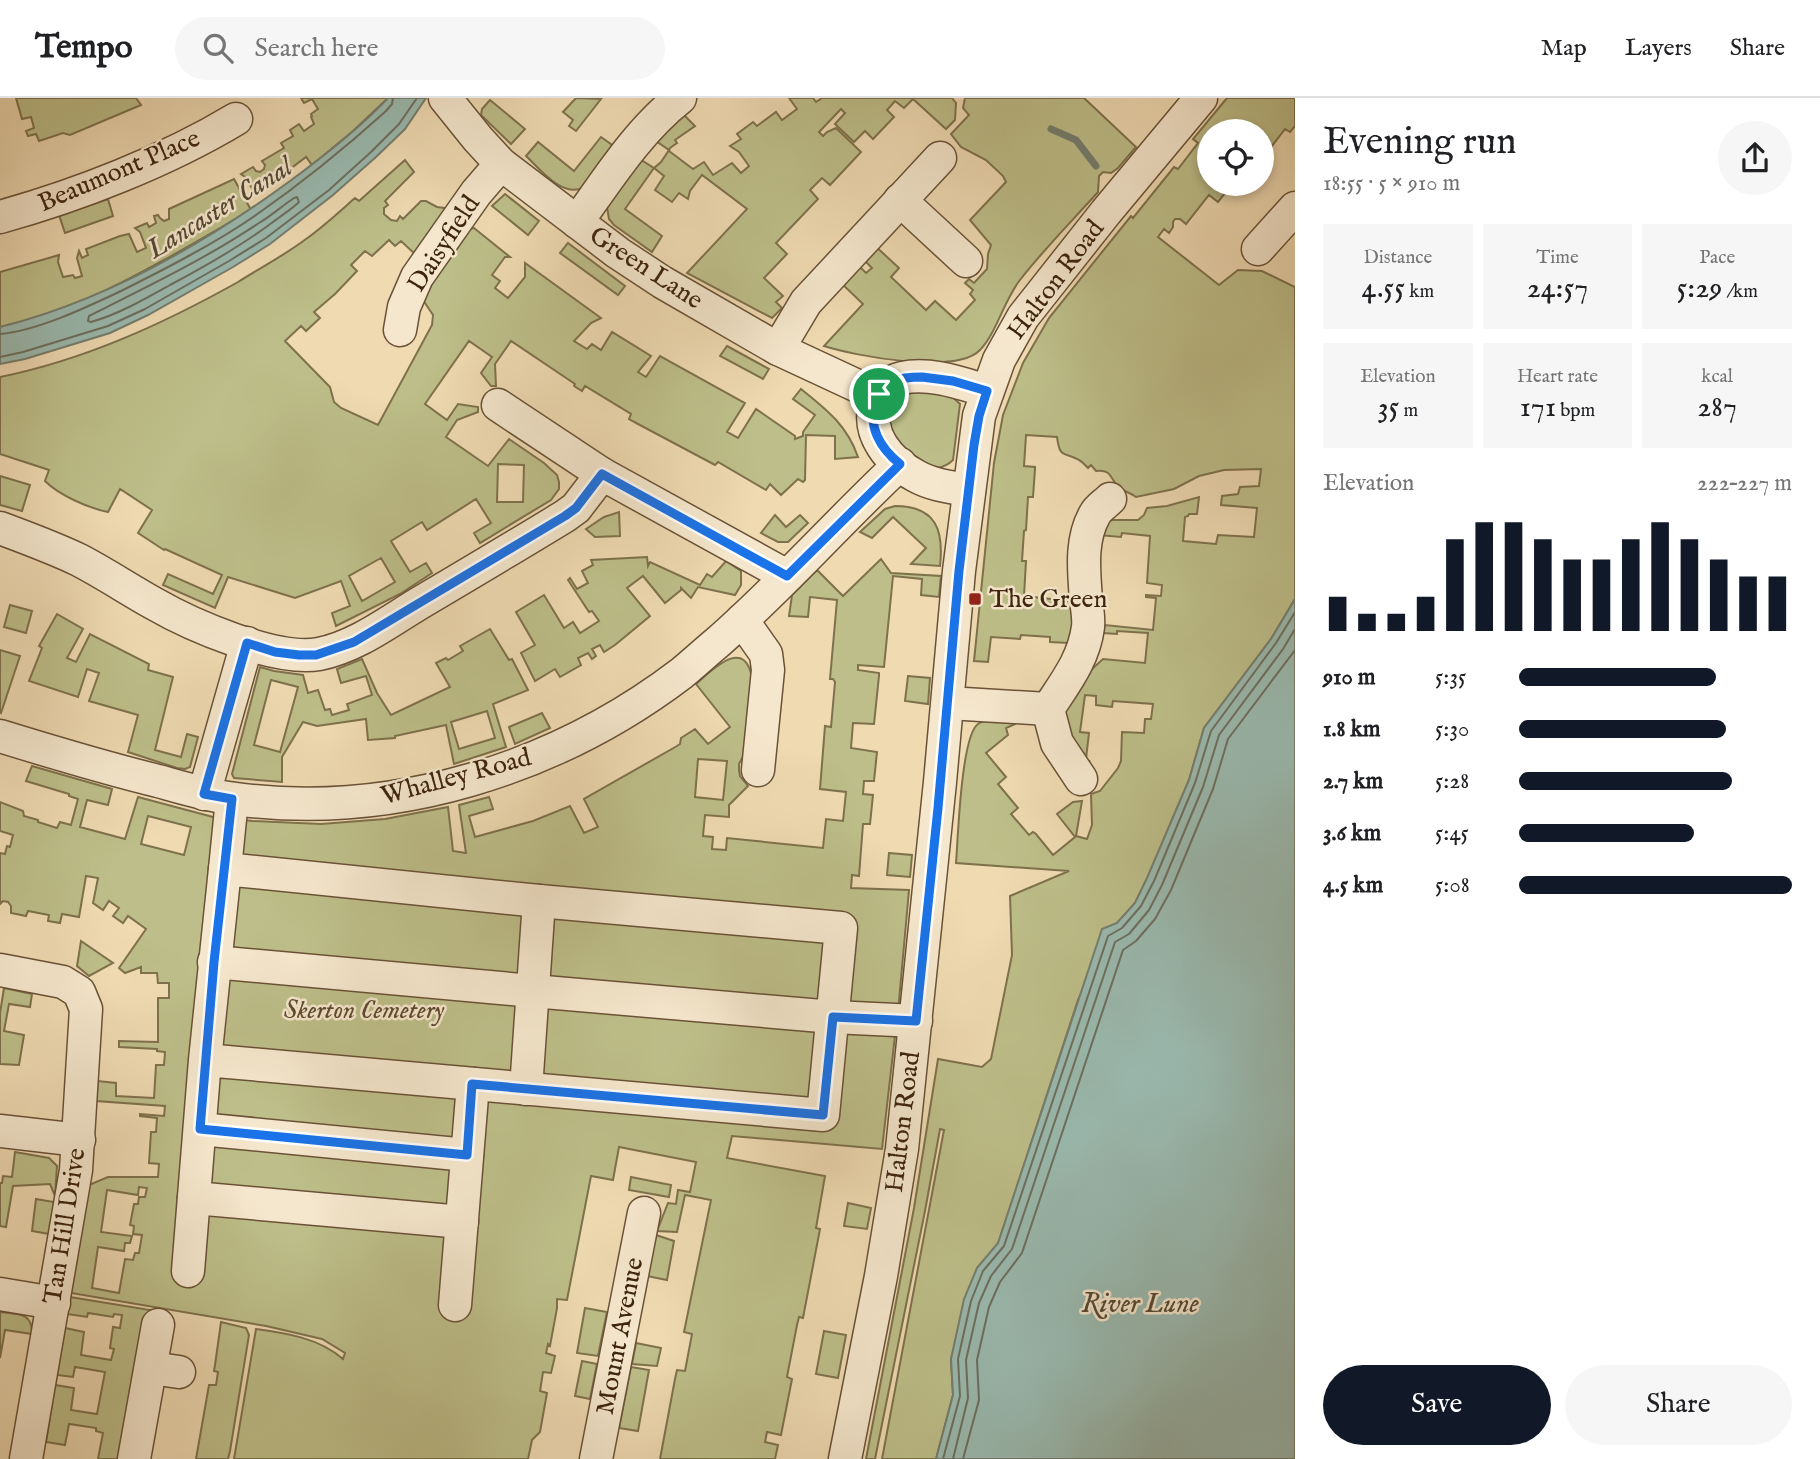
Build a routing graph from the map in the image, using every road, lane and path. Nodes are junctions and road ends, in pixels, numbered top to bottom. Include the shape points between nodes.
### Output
1 (680, 98) edge
2 (1200, 98) edge
3 (447, 101) edge
4 (236, 119) dead end
5 (940, 158) dead end
6 (501, 164) junction
7 (900, 200) junction
8 (1295, 208) edge
9 (0, 217) edge
10 (577, 222) junction
11 (1258, 249) dead end
12 (966, 261) dead end
13 (400, 330) dead end
14 (778, 349) junction
15 (987, 391) junction
16 (879, 394) junction
17 (498, 405) dead end
18 (900, 464) junction
19 (602, 474) junction
20 (969, 489) junction
21 (1110, 499) dead end
22 (0, 528) edge
23 (787, 576) junction
24 (742, 620) junction
25 (247, 643) junction
26 (948, 703) junction
27 (1048, 709) junction
28 (0, 736) edge
29 (758, 770) dead end
30 (1081, 779) dead end
31 (218, 796) junction
32 (225, 869) junction
33 (539, 901) junction
34 (214, 962) junction
35 (0, 970) edge
36 (533, 991) junction
37 (833, 1017) junction
38 (916, 1021) junction
39 (205, 1060) junction
40 (472, 1084) junction
41 (526, 1089) junction
42 (200, 1129) junction
43 (0, 1131) edge
44 (79, 1140) junction
45 (467, 1155) junction
46 (194, 1199) junction
47 (645, 1213) dead end
48 (462, 1222) junction
49 (188, 1271) dead end
50 (0, 1294) edge
51 (54, 1303) junction
52 (455, 1305) dead end
53 (158, 1325) dead end
54 (26, 1459) edge
55 (134, 1459) edge
56 (596, 1459) edge
57 (845, 1459) edge

1 - 10 street via 643,133
2 - 15 street, Halton Road via 1023,317
3 - 6 street, Green Lane
4 - 9 street, Beaumont Place via 95,186
5 - 7 street
6 - 10 street, Green Lane
6 - 13 street, Daisyfield via 417,277
7 - 12 street
7 - 14 street via 806,302
8 - 11 street
10 - 14 street, Green Lane via 662,282
14 - 16 street, Green Lane
15 - 16 street via 922,377 894,381
15 - 20 street, Halton Road
16 - 18 street via 874,428 884,449
17 - 19 street
18 - 20 street via 925,480
18 - 23 street, Whalley Road
19 - 23 street
19 - 25 street via 565,516 354,642 316,655 275,652
20 - 26 street, Halton Road
21 - 27 street via 1096,512 1084,551 1088,625 1082,649 1077,665
22 - 25 street via 78,560 199,625
23 - 24 street, Whalley Road
24 - 29 street via 766,654 768,670
24 - 31 street, Whalley Road via 682,673 632,706 556,748 502,771 369,801 280,803
25 - 31 street
26 - 27 street
26 - 38 street, Halton Road
27 - 30 street via 1057,743
28 - 31 street, Whalley Road
31 - 32 street
32 - 33 street
32 - 34 street
33 - 36 street
33 - 37 street via 841,928
34 - 36 street
34 - 39 street
35 - 44 street, Tan Hill Drive via 63,982 79,992 86,1009
36 - 37 street
36 - 41 street
37 - 38 street
37 - 41 street via 823,1115
38 - 57 street, Halton Road via 898,1180
39 - 40 street
39 - 42 street
40 - 41 street
40 - 45 street
42 - 45 street
42 - 46 street
43 - 44 street
44 - 51 street, Tan Hill Drive
45 - 48 street
46 - 48 street
46 - 49 street
47 - 56 street, Mount Avenue
48 - 52 street
50 - 51 street
51 - 54 street, Tan Hill Drive
53 - 55 street via 165,1370

